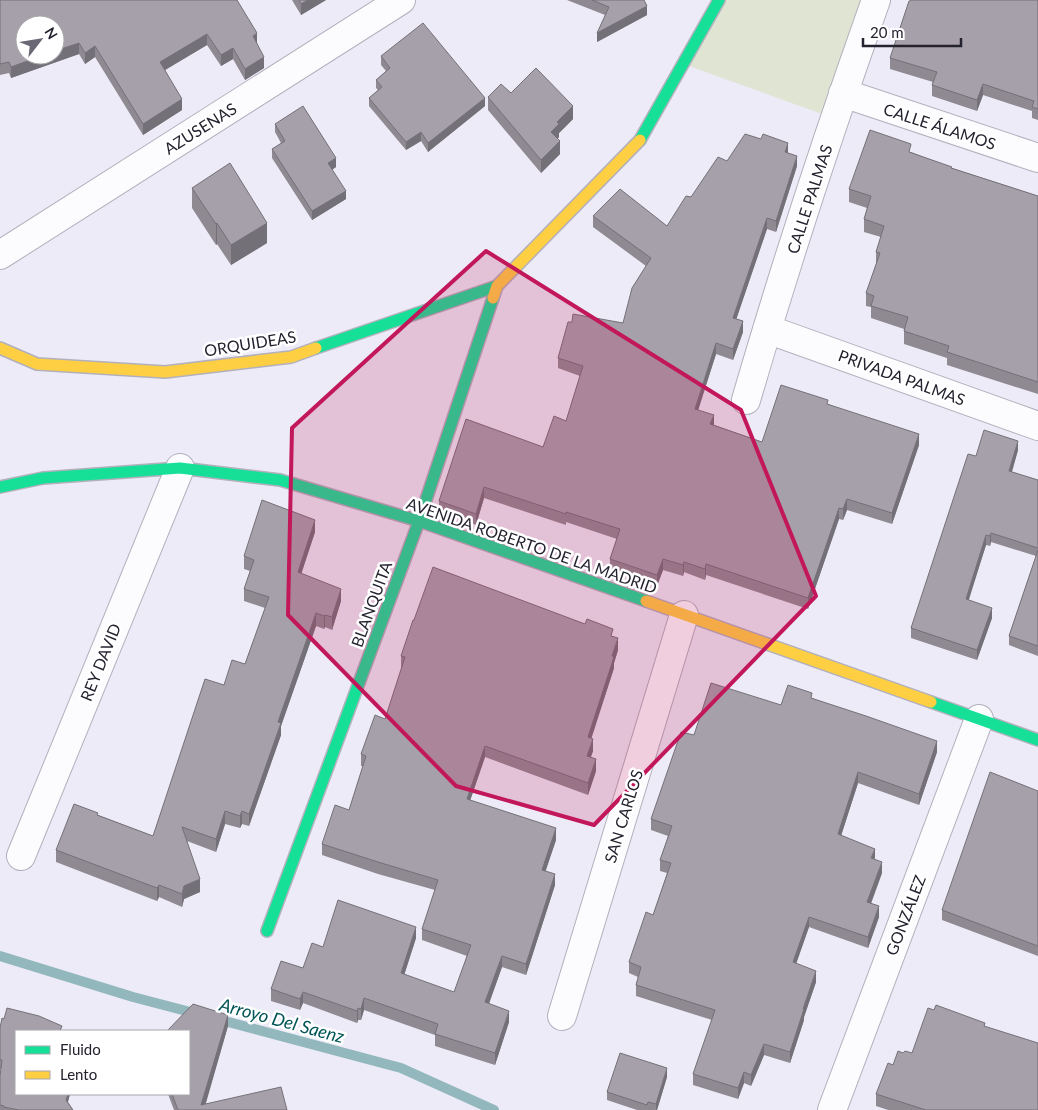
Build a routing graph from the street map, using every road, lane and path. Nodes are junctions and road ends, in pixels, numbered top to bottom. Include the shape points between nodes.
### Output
1 (401, 0) edge
2 (718, 0) edge
3 (876, 0) edge
4 (843, 93) junction
5 (1038, 158) edge
6 (0, 255) edge
7 (497, 286) junction
8 (767, 329) junction
9 (0, 348) edge
10 (746, 400) dead end
11 (1038, 426) edge
12 (180, 468) junction
13 (0, 487) edge
14 (419, 521) junction
15 (684, 615) junction
16 (979, 719) junction
17 (1038, 740) edge
18 (21, 856) dead end
19 (267, 931) dead end
20 (562, 1016) dead end
21 (832, 1110) edge

1 - 6 street, AZUSENAS
2 - 7 street via 640,141
3 - 4 street, CALLE PALMAS
4 - 5 street, CALLE ÁLAMOS
4 - 8 street, CALLE PALMAS
7 - 9 street, ORQUIDEAS via 291,357 165,372 37,364
7 - 14 street, BLANQUITA
8 - 10 street, CALLE PALMAS
8 - 11 street, PRIVADA PALMAS
12 - 13 street, AVENIDA ROBERTO DE LA MADRID via 43,478
12 - 14 street, AVENIDA ROBERTO DE LA MADRID via 280,480
12 - 18 street, REY DAVID
14 - 15 street, AVENIDA ROBERTO DE LA MADRID
14 - 19 street, BLANQUITA
15 - 16 street, AVENIDA ROBERTO DE LA MADRID
15 - 20 street, SAN CARLOS
16 - 17 street, AVENIDA ROBERTO DE LA MADRID
16 - 21 street, GONZÁLEZ

